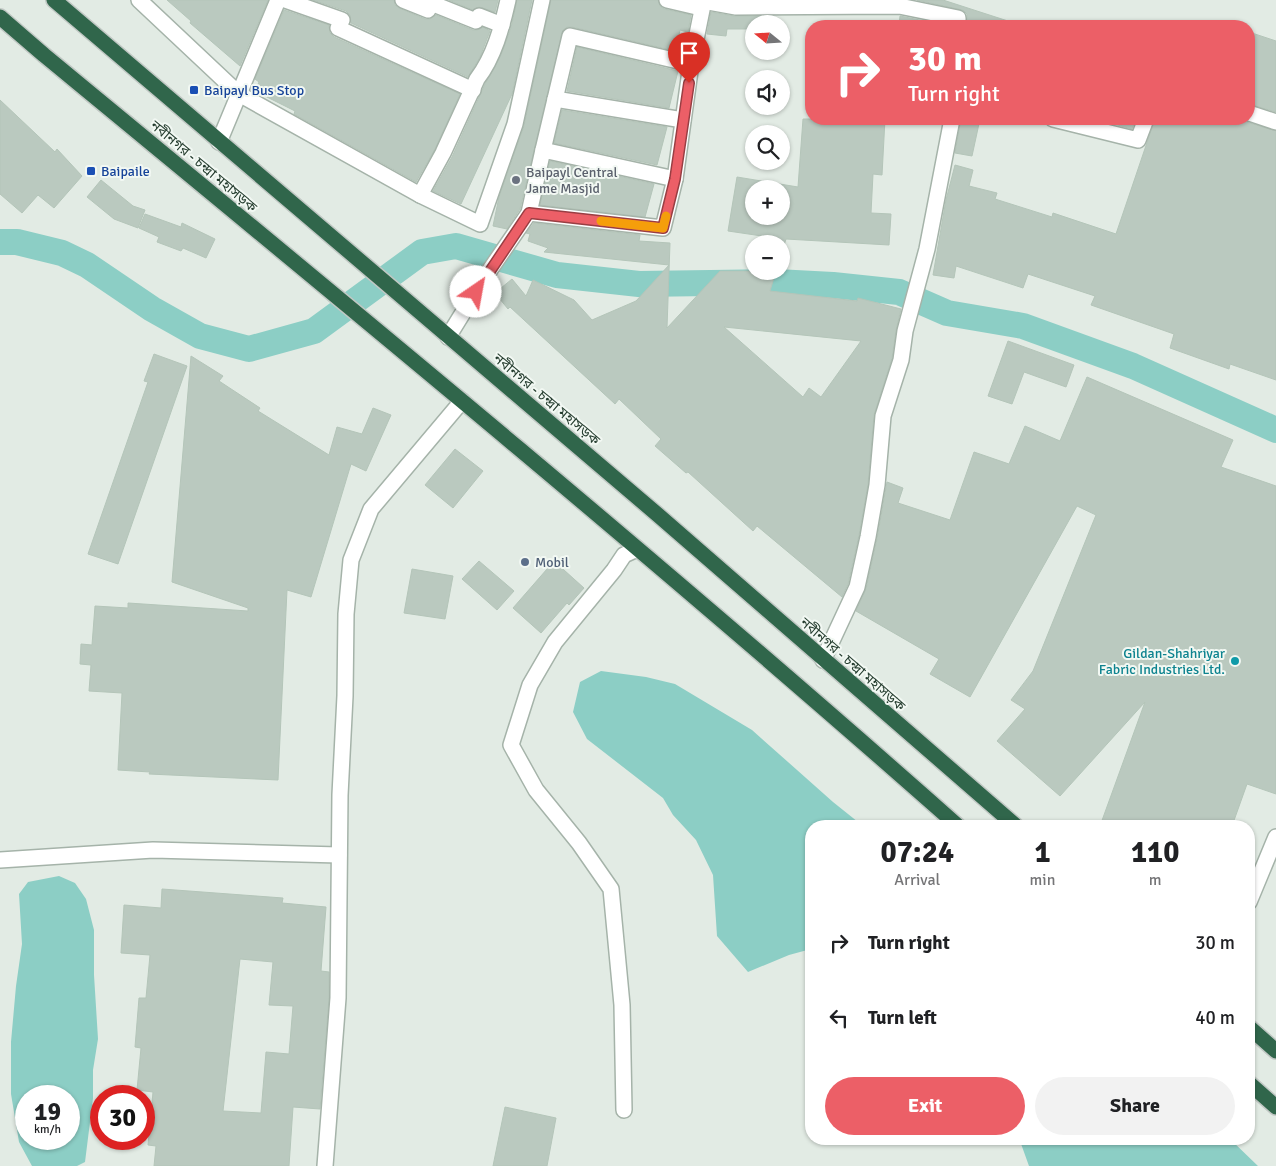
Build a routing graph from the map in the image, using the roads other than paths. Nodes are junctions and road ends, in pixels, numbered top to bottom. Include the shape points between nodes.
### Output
1 (54, 0) edge
2 (139, 0) edge
3 (278, 0) edge
4 (285, 0) edge
5 (404, 0) edge
6 (508, 0) edge
7 (542, 0) edge
8 (667, 0) edge
9 (703, 3) edge
10 (893, 3) edge
11 (0, 16) edge
12 (958, 20) edge
13 (502, 25) junction
14 (691, 64) junction
15 (473, 90) junction
16 (239, 94) junction
17 (555, 99) junction
18 (1255, 115) edge
19 (683, 120) junction
20 (1276, 122) edge
21 (951, 125) edge
22 (1077, 125) edge
23 (1144, 125) edge
24 (218, 142) junction
25 (543, 150) junction
26 (675, 179) junction
27 (420, 195) junction
28 (529, 213) junction
29 (448, 337) junction
30 (457, 397) junction
31 (637, 549) junction
32 (823, 660) junction
33 (951, 820) edge
34 (1009, 820) edge
35 (1276, 837) edge
36 (339, 855) junction
37 (0, 860) edge
38 (1255, 888) edge
39 (1255, 1032) edge
40 (1276, 1051) edge
41 (1255, 1088) edge
42 (1276, 1107) edge
43 (624, 1110) dead end
44 (325, 1166) edge

1 - 24 highway, নবীনগর - চন্দ্রা মহাসড়ক
2 - 16 street
3 - 16 street
4 - 15 street via 342,20 338,28
5 - 13 street via 428,10 431,3 476,21 479,16
6 - 13 street
7 - 27 street via 515,124 480,224
8 - 9 street
9 - 10 street via 736,7
9 - 14 street
10 - 12 street
11 - 30 highway, নবীনগর - চন্দ্রা মহাসড়ক
13 - 15 street
14 - 17 street via 570,36
14 - 19 street
15 - 27 street
16 - 24 street
16 - 27 street
17 - 19 street
17 - 25 street
18 - 20 street
19 - 26 street
21 - 32 street via 927,249 905,331 901,360 883,416 877,485 857,587
22 - 23 street via 1138,140
24 - 29 highway, নবীনগর - চন্দ্রা মহাসড়ক
25 - 26 street
25 - 28 street
26 - 28 street via 663,228
28 - 29 street
29 - 32 highway, নবীনগর - চন্দ্রা মহাসড়ক
30 - 31 highway, নবীনগর - চন্দ্রা মহাসড়ক
30 - 36 street via 371,509 351,560 346,614
31 - 33 highway, নবীনগর - চন্দ্রা মহাসড়ক via 815,699
31 - 43 street via 624,555 555,642 530,685 511,745 536,790 611,889 622,1005
32 - 34 highway, নবীনগর - চন্দ্রা মহাসড়ক
35 - 38 street
36 - 37 street via 153,850
36 - 44 street via 338,998
39 - 40 highway
41 - 42 highway

